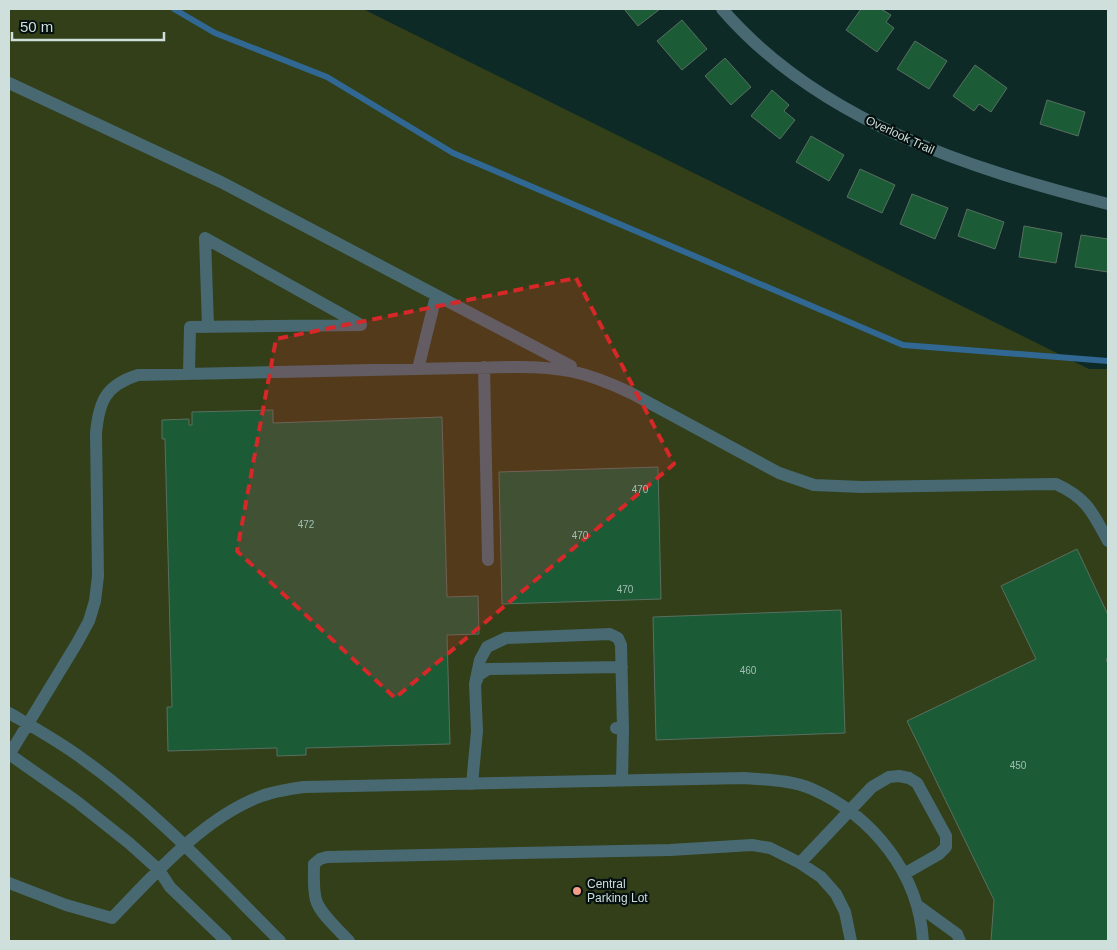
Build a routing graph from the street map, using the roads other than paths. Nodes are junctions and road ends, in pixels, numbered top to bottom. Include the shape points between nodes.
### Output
1 (722, 9) edge
2 (9, 83) edge
3 (1108, 204) edge
4 (436, 296) junction
5 (208, 326) junction
6 (484, 367) junction
7 (418, 369) junction
8 (189, 374) junction
9 (587, 374) junction
10 (1108, 541) edge
11 (488, 560) dead end
12 (622, 667) junction
13 (475, 684) junction
14 (9, 713) edge
15 (28, 724) junction
16 (9, 755) edge
17 (622, 780) junction
18 (472, 784) junction
19 (850, 811) junction
20 (186, 846) junction
21 (800, 863) junction
22 (159, 870) junction
23 (904, 874) junction
24 (9, 883) edge
25 (917, 905) junction
26 (226, 941) edge
27 (280, 941) edge
28 (349, 941) edge
29 (851, 941) edge
30 (923, 941) edge
31 (960, 941) edge

1 - 3 street, Overlook Trail via 754,43 790,72 854,113 893,133 965,163
2 - 4 street via 220,182
4 - 7 street
4 - 9 street
5 - 5 street via 285,326 361,324 205,238
5 - 8 street via 190,327
6 - 7 street
6 - 9 street via 551,367
6 - 11 street
7 - 8 street
8 - 15 street via 145,374 128,378 112,388 102,403 96,433 96,600 81,636
9 - 10 street via 631,393 779,473 814,485 1056,484 1073,491 1084,502
12 - 13 street via 488,669 479,675
12 - 13 street via 621,645 618,638 610,634 506,638 487,647 480,660
12 - 17 street via 618,729
13 - 18 street via 477,731
14 - 15 street
15 - 16 street
15 - 20 street via 109,778
16 - 22 street via 76,801
17 - 18 street
17 - 19 street via 778,780 811,789
18 - 20 street via 281,790 230,812
19 - 21 street
19 - 23 street via 889,849
19 - 23 street via 872,787 889,777 909,778 917,783 946,836 946,847
20 - 22 street
20 - 27 street
21 - 28 street via 770,848 752,846 320,859 314,864 316,901
21 - 29 street via 821,877 836,894 845,912
22 - 24 street via 112,918
22 - 26 street via 170,887
23 - 25 street
25 - 30 street
25 - 31 street via 957,934

